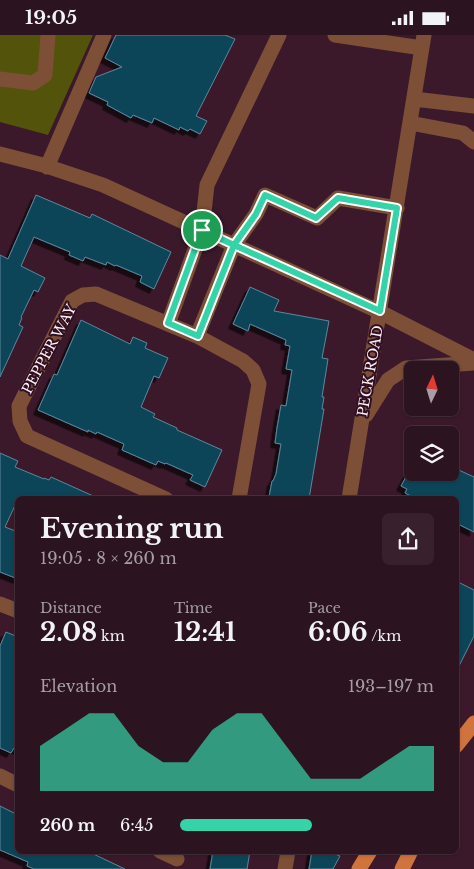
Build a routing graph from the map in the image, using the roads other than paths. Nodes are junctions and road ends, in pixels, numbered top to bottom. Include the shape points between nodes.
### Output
1 (48, 35) edge
2 (104, 35) edge
3 (279, 35) edge
4 (335, 35) edge
5 (423, 41) edge
6 (0, 79) edge
7 (414, 99) junction
8 (474, 106) edge
9 (410, 123) junction
10 (474, 143) edge
11 (0, 154) edge
12 (47, 167) junction
13 (397, 208) junction
14 (202, 230) junction
15 (234, 245) junction
16 (380, 311) junction
17 (168, 323) junction
18 (198, 336) junction
19 (474, 359) edge
20 (474, 363) edge
21 (362, 420) junction
22 (159, 496) edge
23 (240, 496) edge
24 (349, 496) edge
25 (0, 604) edge
26 (15, 610) edge
27 (474, 723) edge
28 (459, 742) edge
29 (0, 776) edge
30 (15, 784) edge
31 (288, 854) edge
32 (368, 854) edge
33 (410, 854) edge
34 (285, 869) edge
35 (359, 869) edge
36 (402, 869) edge

1 - 6 street via 45,75 33,83
2 - 12 street
3 - 14 street via 208,185
4 - 5 street
5 - 7 street, PECK ROAD
7 - 8 street
7 - 9 street, PECK ROAD
9 - 10 street via 463,133
9 - 13 street, PECK ROAD
11 - 12 street
12 - 14 street via 103,185
13 - 15 street via 338,198 316,218 265,195
13 - 16 street, PECK ROAD
14 - 15 street
14 - 17 street
15 - 16 street
15 - 18 street
16 - 19 street
16 - 21 street, PECK ROAD
17 - 18 street, PEPPER WAY
17 - 22 street, PEPPER WAY via 96,294 83,295 72,301 19,406 20,421 27,436
18 - 23 street, PEPPER WAY via 244,361 253,370 259,384
20 - 21 street via 406,368 388,380
21 - 24 street, PECK ROAD
25 - 26 street
27 - 28 main road
29 - 30 street
31 - 34 street
32 - 35 main road
33 - 36 main road

